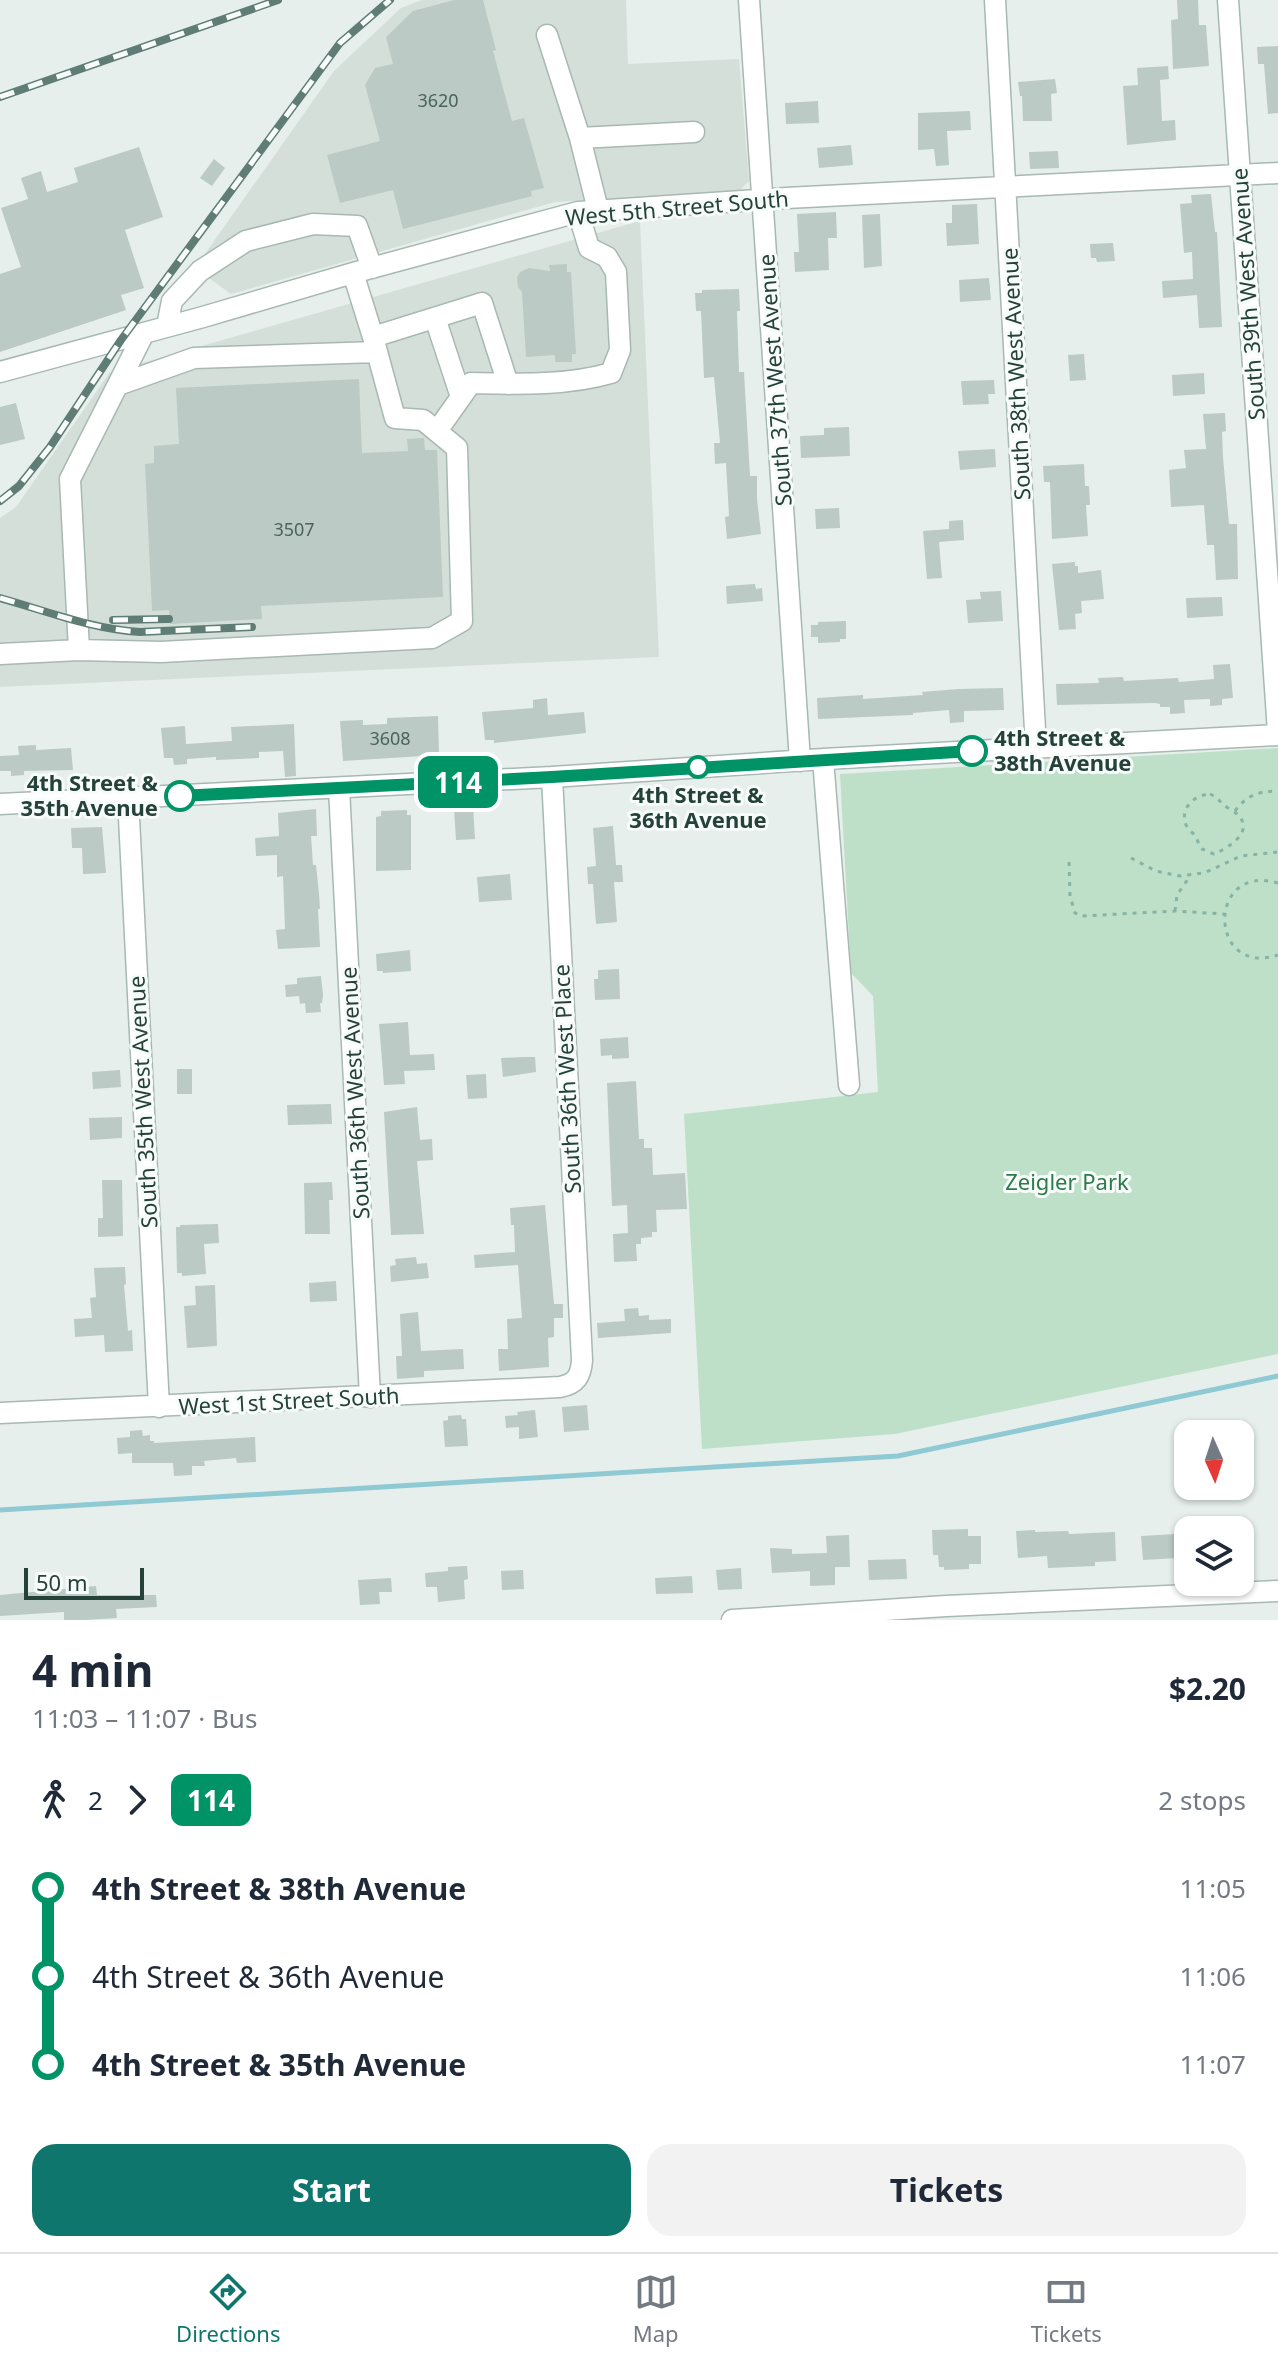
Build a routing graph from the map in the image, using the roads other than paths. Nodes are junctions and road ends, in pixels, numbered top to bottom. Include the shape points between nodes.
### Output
1 (749, 0) edge
2 (995, 0) edge
3 (1228, 0) edge
4 (547, 35) dead end
5 (694, 132) dead end
6 (580, 138) junction
7 (1278, 173) edge
8 (1240, 175) junction
9 (1006, 187) junction
10 (763, 200) junction
11 (588, 211) junction
12 (362, 270) junction
13 (435, 318) junction
14 (167, 326) junction
15 (144, 333) junction
16 (375, 344) junction
17 (0, 372) edge
18 (508, 384) junction
19 (118, 385) junction
20 (461, 397) junction
21 (437, 431) junction
22 (79, 650) junction
23 (0, 654) edge
24 (1278, 734) edge
25 (1036, 748) junction
26 (823, 759) junction
27 (800, 761) junction
28 (552, 777) junction
29 (339, 788) junction
30 (128, 798) junction
31 (0, 804) edge
32 (849, 1085) dead end
33 (577, 1380) joint
34 (370, 1397) junction
35 (159, 1407) junction
36 (0, 1413) edge
37 (1278, 1591) edge
38 (946, 1613) edge
39 (732, 1620) edge

1 - 10 street, South 37th West Avenue
2 - 9 street, South 38th West Avenue
3 - 8 street, South 39th West Avenue
4 - 6 street
5 - 6 street
6 - 11 street
7 - 8 street, West 5th Street South
8 - 9 street, West 5th Street South
8 - 24 street, South 39th West Avenue
9 - 10 street, West 5th Street South
9 - 25 street, South 38th West Avenue
10 - 11 street, West 5th Street South
10 - 27 street, South 37th West Avenue
11 - 12 street, West 5th Street South
11 - 18 street via 589,248 607,257 616,272 620,350 611,373 587,380
12 - 14 street, West 5th Street South
12 - 14 street via 357,226 313,224 246,241 200,271 172,301
12 - 16 street
13 - 16 street
13 - 18 street via 482,303
13 - 20 street
14 - 15 street, West 5th Street South
15 - 17 street, West 5th Street South
15 - 19 street
16 - 19 street via 194,358
16 - 21 street via 395,418 423,420
18 - 20 street via 471,383
19 - 22 street via 70,479
20 - 21 street
21 - 22 street via 457,448 462,621 432,638 161,652
22 - 23 street
24 - 25 street
25 - 26 street
26 - 27 street
26 - 32 street
27 - 28 street
28 - 29 street
28 - 33 street, South 36th West Place via 582,1360
29 - 30 street
29 - 34 street, South 36th West Avenue
30 - 31 street
30 - 35 street, South 35th West Avenue
33 - 34 street, West 1st Street South via 560,1387
34 - 35 street, West 1st Street South
35 - 36 street, West 1st Street South
37 - 38 street
38 - 39 street

